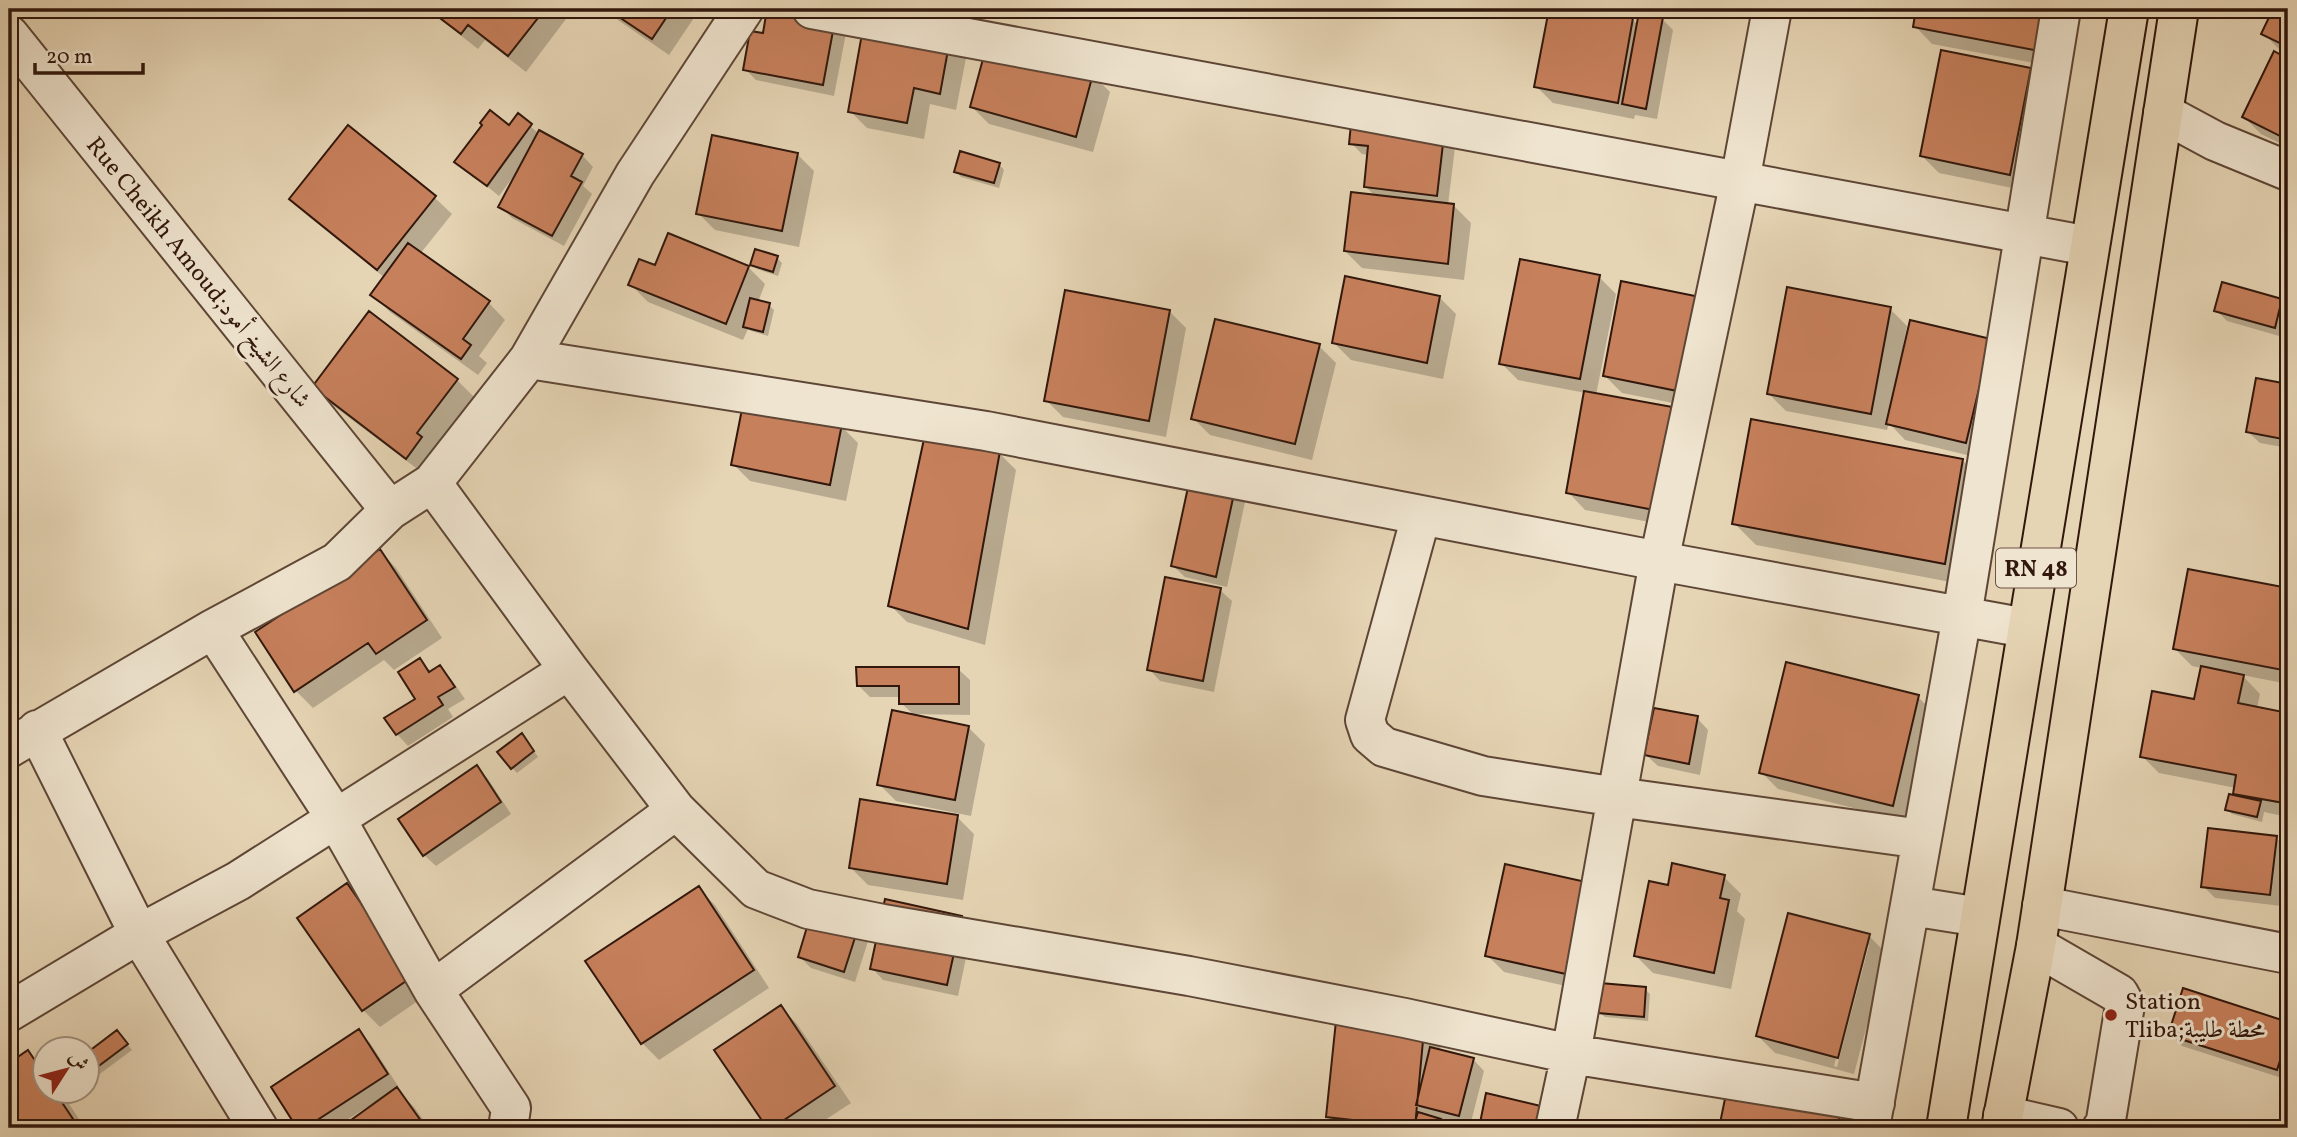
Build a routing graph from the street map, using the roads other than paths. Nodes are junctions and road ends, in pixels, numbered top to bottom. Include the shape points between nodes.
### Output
1 (744, 9) edge
2 (812, 9) edge
3 (1772, 9) edge
4 (2061, 9) edge
5 (2129, 9) edge
6 (2179, 9) edge
7 (9, 35) edge
8 (2163, 113) junction
9 (2288, 171) edge
10 (1740, 181) junction
11 (2024, 234) junction
12 (2090, 246) junction
13 (528, 359) junction
14 (432, 483) junction
15 (390, 510) junction
16 (1422, 516) junction
17 (1659, 561) junction
18 (1962, 616) junction
19 (2026, 628) junction
20 (213, 629) junction
21 (569, 670) junction
22 (23, 739) edge
23 (1617, 797) junction
24 (677, 810) junction
25 (335, 817) junction
26 (1922, 839) junction
27 (1911, 906) junction
28 (2042, 906) junction
29 (1980, 917) junction
30 (139, 934) junction
31 (2036, 946) junction
32 (2288, 954) edge
33 (433, 990) junction
34 (9, 1012) edge
35 (1571, 1054) junction
36 (1872, 1116) edge
37 (2002, 1122) edge
38 (258, 1128) edge
39 (508, 1128) edge
40 (1555, 1128) edge
41 (1946, 1128) edge
42 (2059, 1128) edge
43 (2102, 1128) edge

1 - 13 street via 635,174
2 - 10 street
3 - 10 street
4 - 11 street
5 - 12 highway, RN 48
6 - 8 highway, RN 48
7 - 15 street, Rue Cheikh Amoud;شارع الشيخ أمود
8 - 9 street
8 - 28 highway, RN 48
10 - 11 street
10 - 17 street
11 - 12 street
11 - 18 street
12 - 19 highway, RN 48
13 - 14 street
13 - 16 street via 986,431
14 - 15 street
14 - 21 street
15 - 20 street via 337,562
16 - 17 street
16 - 23 street via 1365,720 1370,735 1384,747 1483,776
17 - 18 street
17 - 23 street
18 - 19 street
18 - 26 street
19 - 29 highway, RN 48
20 - 22 street
20 - 25 street
21 - 24 street
21 - 25 street
22 - 30 street
23 - 26 street
23 - 35 street
24 - 33 street
24 - 35 street via 756,888 808,909 1189,976
25 - 30 street via 238,881
25 - 33 street
26 - 27 street
27 - 29 street
27 - 36 street
28 - 31 highway, RN 48
28 - 32 street
29 - 41 highway, RN 48
30 - 34 street
30 - 38 street
31 - 37 highway, RN 48
31 - 43 street via 2119,994 2125,1005
33 - 39 street via 511,1108
35 - 36 street
35 - 40 street
37 - 42 street

